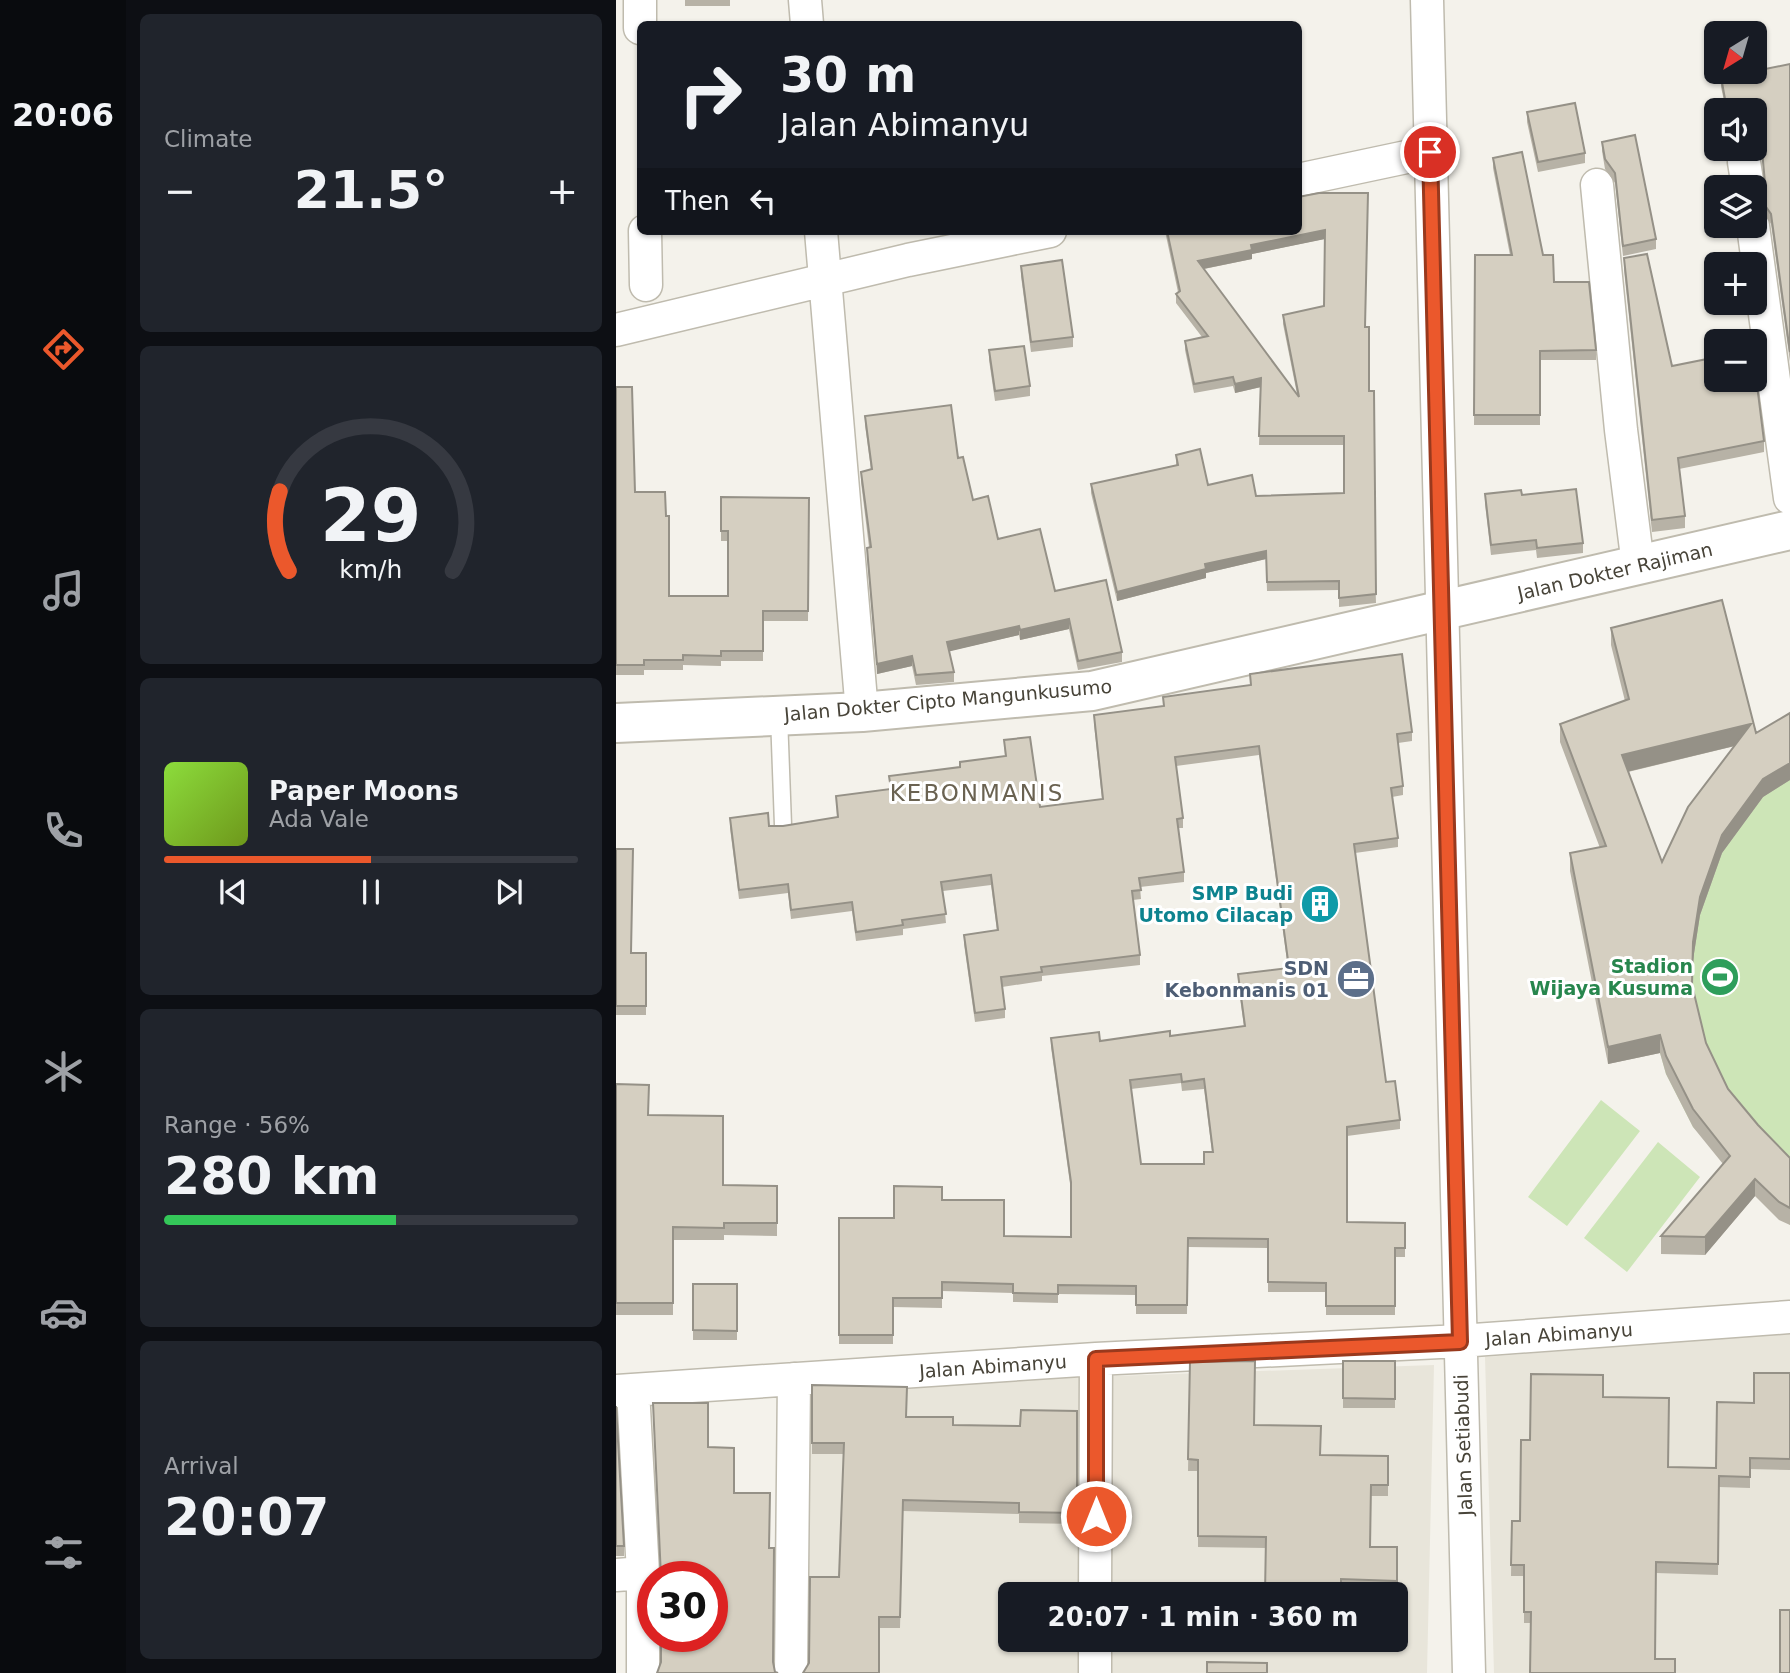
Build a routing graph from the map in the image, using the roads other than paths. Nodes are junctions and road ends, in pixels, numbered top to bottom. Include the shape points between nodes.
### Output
1 (640, 0) edge
2 (805, 0) edge
3 (1427, 0) edge
4 (640, 21) edge
5 (807, 21) edge
6 (1430, 152) junction
7 (1302, 179) edge
8 (1597, 185) dead end
9 (645, 235) edge
10 (821, 235) edge
11 (1032, 235) edge
12 (1755, 238) edge
13 (824, 281) junction
14 (646, 285) dead end
15 (616, 330) edge
16 (1790, 498) edge
17 (1790, 530) edge
18 (1638, 565) junction
19 (1440, 613) junction
20 (862, 712) junction
21 (779, 715) junction
22 (616, 723) edge
23 (783, 825) edge
24 (1790, 1318) edge
25 (1460, 1342) junction
26 (1096, 1359) junction
27 (794, 1379) junction
28 (625, 1390) edge
29 (629, 1574) edge
30 (1095, 1582) edge
31 (1095, 1652) edge
32 (643, 1673) edge
33 (791, 1673) edge
34 (1095, 1673) edge
35 (1469, 1673) edge

1 - 4 street
2 - 5 street
3 - 6 street, Jalan Setiabudi
6 - 7 street
6 - 19 street, Jalan Setiabudi
8 - 18 street
9 - 14 street
10 - 13 street
11 - 13 street
12 - 16 street
13 - 15 street
13 - 20 street
17 - 18 street, Jalan Dokter Rajiman
18 - 19 street, Jalan Dokter Rajiman
19 - 20 street, Jalan Dokter Cipto Mangunkusumo via 1092,691
19 - 25 street, Jalan Setiabudi
20 - 21 street, Jalan Dokter Cipto Mangunkusumo
21 - 22 street, Jalan Dokter Cipto Mangunkusumo
21 - 23 lane
24 - 25 street, Jalan Abimanyu
25 - 26 street, Jalan Abimanyu
25 - 35 street, Jalan Setiabudi
26 - 27 street, Jalan Abimanyu
26 - 30 street
27 - 28 street, Jalan Abimanyu
27 - 33 street
28 - 29 street
29 - 32 street
31 - 34 street

